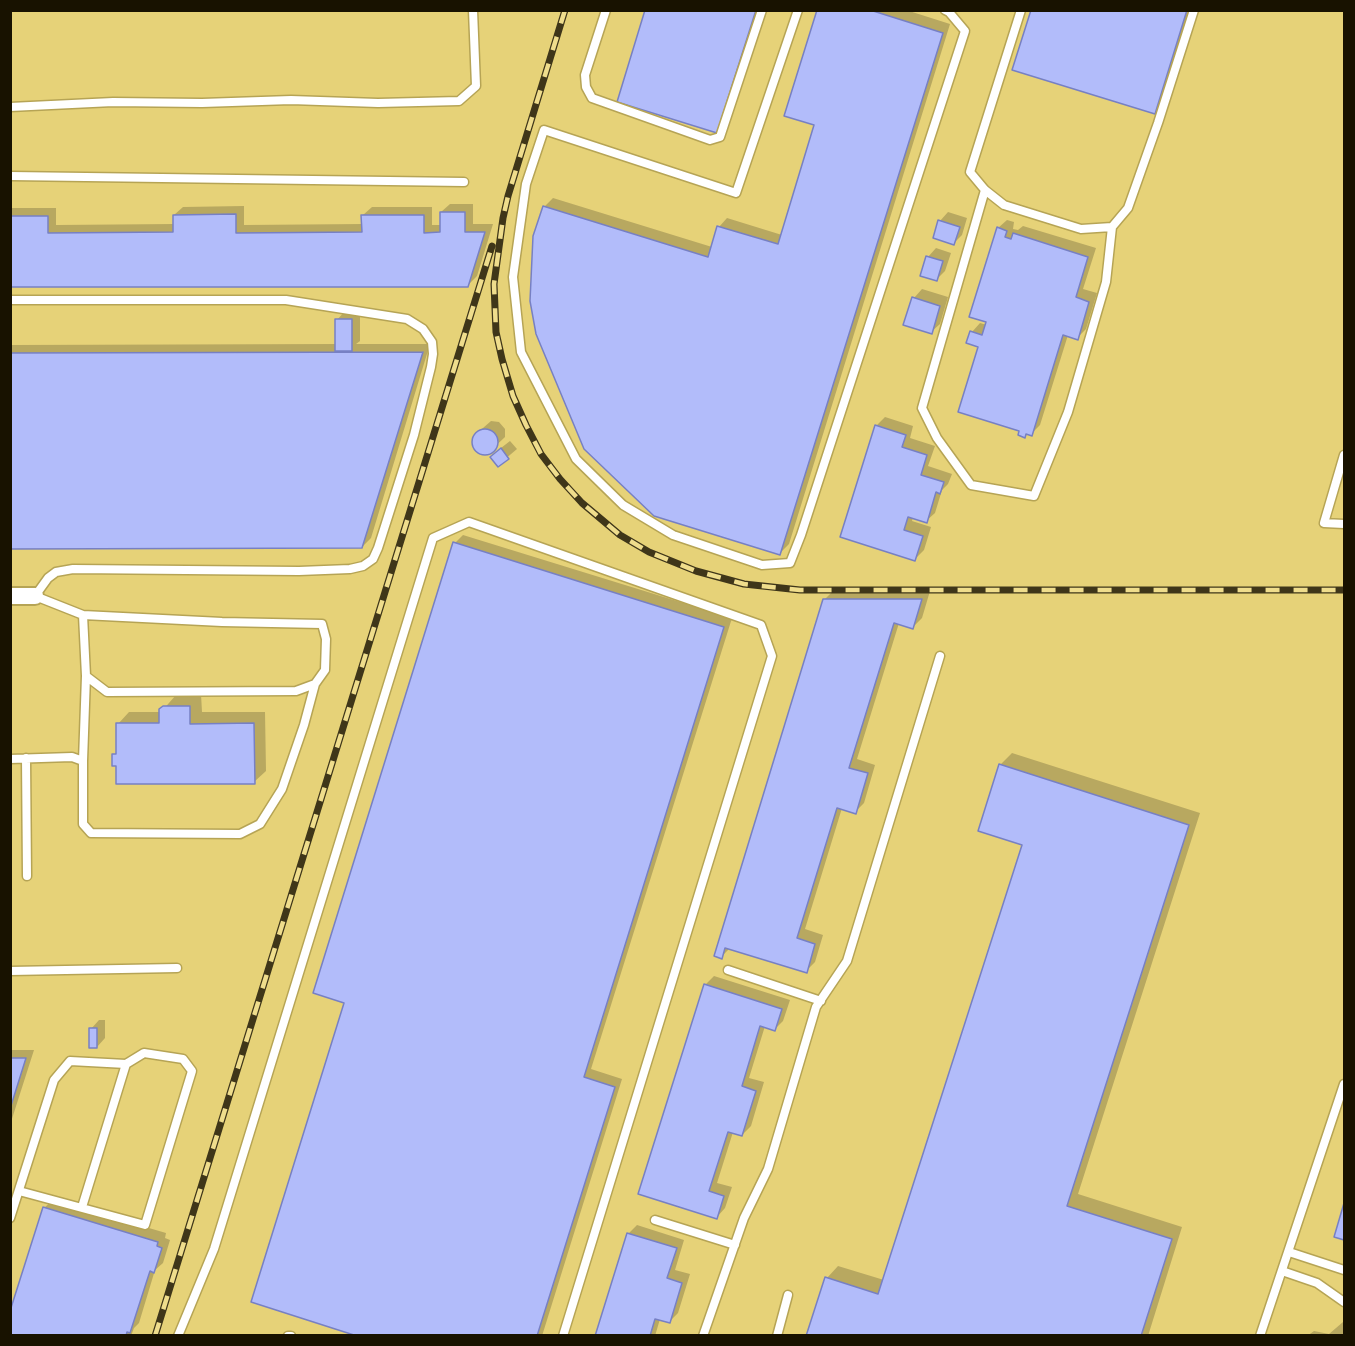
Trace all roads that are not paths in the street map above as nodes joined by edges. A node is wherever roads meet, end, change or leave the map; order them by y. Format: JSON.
{"nodes":[{"id":1,"x":473,"y":10,"type":"edge"},
{"id":2,"x":606,"y":10,"type":"edge"},
{"id":3,"x":762,"y":10,"type":"edge"},
{"id":4,"x":798,"y":10,"type":"edge"},
{"id":5,"x":945,"y":10,"type":"edge"},
{"id":6,"x":1021,"y":10,"type":"edge"},
{"id":7,"x":1194,"y":10,"type":"edge"},
{"id":8,"x":10,"y":106,"type":"edge"},
{"id":9,"x":10,"y":176,"type":"edge"},
{"id":10,"x":464,"y":182,"type":"dead end"},
{"id":11,"x":985,"y":190,"type":"junction"},
{"id":12,"x":1112,"y":227,"type":"junction"},
{"id":13,"x":10,"y":300,"type":"edge"},
{"id":14,"x":1344,"y":454,"type":"edge"},
{"id":15,"x":1344,"y":524,"type":"edge"},
{"id":16,"x":10,"y":596,"type":"edge"},
{"id":17,"x":35,"y":596,"type":"junction"},
{"id":18,"x":83,"y":615,"type":"junction"},
{"id":19,"x":940,"y":656,"type":"dead end"},
{"id":20,"x":86,"y":676,"type":"junction"},
{"id":21,"x":315,"y":684,"type":"junction"},
{"id":22,"x":26,"y":758,"type":"junction"},
{"id":23,"x":10,"y":759,"type":"edge"},
{"id":24,"x":82,"y":761,"type":"junction"},
{"id":25,"x":27,"y":876,"type":"dead end"},
{"id":26,"x":177,"y":968,"type":"dead end"},
{"id":27,"x":728,"y":970,"type":"dead end"},
{"id":28,"x":10,"y":971,"type":"edge"},
{"id":29,"x":821,"y":1000,"type":"junction"},
{"id":30,"x":126,"y":1064,"type":"junction"},
{"id":31,"x":1344,"y":1084,"type":"edge"},
{"id":32,"x":19,"y":1191,"type":"junction"},
{"id":33,"x":82,"y":1207,"type":"junction"},
{"id":34,"x":10,"y":1218,"type":"edge"},
{"id":35,"x":655,"y":1220,"type":"dead end"},
{"id":36,"x":735,"y":1245,"type":"junction"},
{"id":37,"x":1288,"y":1252,"type":"junction"},
{"id":38,"x":1344,"y":1270,"type":"edge"},
{"id":39,"x":1282,"y":1271,"type":"junction"},
{"id":40,"x":788,"y":1295,"type":"dead end"},
{"id":41,"x":1344,"y":1302,"type":"edge"},
{"id":42,"x":178,"y":1335,"type":"edge"},
{"id":43,"x":563,"y":1335,"type":"edge"},
{"id":44,"x":703,"y":1335,"type":"edge"},
{"id":45,"x":777,"y":1335,"type":"edge"},
{"id":46,"x":1260,"y":1335,"type":"edge"}],
"edges":[{"from":1,"to":8,"type":"lane"},
{"from":2,"to":3,"type":"lane"},
{"from":4,"to":5,"type":"lane"},
{"from":6,"to":11,"type":"lane"},
{"from":7,"to":12,"type":"lane"},
{"from":9,"to":10,"type":"lane"},
{"from":11,"to":12,"type":"lane"},
{"from":11,"to":12,"type":"lane"},
{"from":13,"to":17,"type":"lane"},
{"from":14,"to":15,"type":"lane"},
{"from":16,"to":17,"type":"street"},
{"from":17,"to":18,"type":"lane"},
{"from":18,"to":20,"type":"lane"},
{"from":18,"to":21,"type":"lane"},
{"from":19,"to":29,"type":"lane"},
{"from":20,"to":21,"type":"lane"},
{"from":20,"to":24,"type":"lane"},
{"from":21,"to":24,"type":"lane"},
{"from":22,"to":23,"type":"lane"},
{"from":22,"to":24,"type":"lane"},
{"from":22,"to":25,"type":"lane"},
{"from":26,"to":28,"type":"lane"},
{"from":27,"to":29,"type":"lane"},
{"from":29,"to":36,"type":"lane"},
{"from":30,"to":32,"type":"lane"},
{"from":30,"to":33,"type":"lane"},
{"from":30,"to":33,"type":"lane"},
{"from":31,"to":37,"type":"lane"},
{"from":32,"to":33,"type":"lane"},
{"from":32,"to":34,"type":"lane"},
{"from":35,"to":36,"type":"lane"},
{"from":36,"to":44,"type":"lane"},
{"from":37,"to":38,"type":"lane"},
{"from":37,"to":39,"type":"lane"},
{"from":39,"to":41,"type":"lane"},
{"from":39,"to":46,"type":"lane"},
{"from":40,"to":45,"type":"lane"},
{"from":42,"to":43,"type":"lane"}]}
